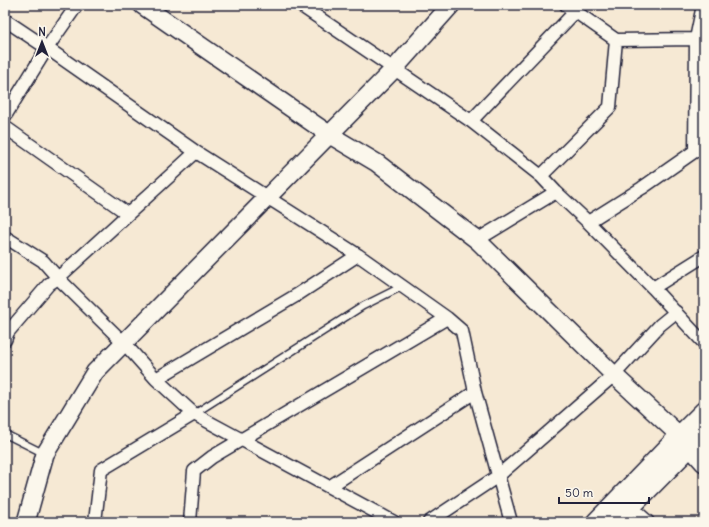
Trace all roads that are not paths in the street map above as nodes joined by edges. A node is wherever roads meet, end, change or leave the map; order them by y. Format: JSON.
{"nodes":[{"id":1,"x":78,"y":5,"type":"edge"},
{"id":2,"x":142,"y":5,"type":"edge"},
{"id":3,"x":300,"y":5,"type":"edge"},
{"id":4,"x":452,"y":5,"type":"edge"},
{"id":5,"x":703,"y":5,"type":"edge"},
{"id":6,"x":570,"y":9,"type":"edge"},
{"id":7,"x":5,"y":20,"type":"edge"},
{"id":8,"x":696,"y":39,"type":"junction"},
{"id":9,"x":616,"y":40,"type":"junction"},
{"id":10,"x":47,"y":48,"type":"junction"},
{"id":11,"x":394,"y":69,"type":"junction"},
{"id":12,"x":5,"y":116,"type":"edge"},
{"id":13,"x":471,"y":122,"type":"junction"},
{"id":14,"x":5,"y":127,"type":"edge"},
{"id":15,"x":330,"y":135,"type":"junction"},
{"id":16,"x":700,"y":150,"type":"edge"},
{"id":17,"x":196,"y":152,"type":"junction"},
{"id":18,"x":542,"y":176,"type":"junction"},
{"id":19,"x":556,"y":192,"type":"junction"},
{"id":20,"x":267,"y":198,"type":"junction"},
{"id":21,"x":128,"y":214,"type":"junction"},
{"id":22,"x":588,"y":222,"type":"junction"},
{"id":23,"x":5,"y":237,"type":"edge"},
{"id":24,"x":477,"y":240,"type":"junction"},
{"id":25,"x":358,"y":255,"type":"junction"},
{"id":26,"x":704,"y":256,"type":"edge"},
{"id":27,"x":58,"y":278,"type":"junction"},
{"id":28,"x":403,"y":286,"type":"junction"},
{"id":29,"x":653,"y":288,"type":"junction"},
{"id":30,"x":676,"y":312,"type":"junction"},
{"id":31,"x":447,"y":318,"type":"junction"},
{"id":32,"x":5,"y":340,"type":"edge"},
{"id":33,"x":124,"y":343,"type":"junction"},
{"id":34,"x":704,"y":343,"type":"edge"},
{"id":35,"x":614,"y":375,"type":"junction"},
{"id":36,"x":156,"y":379,"type":"junction"},
{"id":37,"x":475,"y":392,"type":"junction"},
{"id":38,"x":704,"y":410,"type":"edge"},
{"id":39,"x":194,"y":414,"type":"junction"},
{"id":40,"x":5,"y":434,"type":"edge"},
{"id":41,"x":704,"y":434,"type":"edge"},
{"id":42,"x":679,"y":435,"type":"junction"},
{"id":43,"x":242,"y":440,"type":"junction"},
{"id":44,"x":690,"y":448,"type":"junction"},
{"id":45,"x":45,"y":454,"type":"junction"},
{"id":46,"x":704,"y":463,"type":"edge"},
{"id":47,"x":498,"y":476,"type":"junction"},
{"id":48,"x":329,"y":487,"type":"junction"},
{"id":49,"x":626,"y":502,"type":"junction"},
{"id":50,"x":26,"y":522,"type":"edge"},
{"id":51,"x":95,"y":522,"type":"edge"},
{"id":52,"x":190,"y":522,"type":"edge"},
{"id":53,"x":394,"y":522,"type":"edge"},
{"id":54,"x":429,"y":522,"type":"edge"},
{"id":55,"x":511,"y":522,"type":"edge"},
{"id":56,"x":595,"y":522,"type":"edge"},
{"id":57,"x":617,"y":522,"type":"edge"},
{"id":58,"x":648,"y":522,"type":"edge"}],
"edges":[{"from":1,"to":10,"type":"street"},
{"from":2,"to":15,"type":"street"},
{"from":3,"to":11,"type":"street"},
{"from":4,"to":11,"type":"street"},
{"from":5,"to":8,"type":"street"},
{"from":6,"to":9,"type":"street"},
{"from":6,"to":13,"type":"street"},
{"from":7,"to":10,"type":"street"},
{"from":8,"to":9,"type":"street"},
{"from":8,"to":16,"type":"street"},
{"from":9,"to":18,"type":"street"},
{"from":10,"to":12,"type":"street"},
{"from":10,"to":17,"type":"street"},
{"from":11,"to":13,"type":"street"},
{"from":11,"to":15,"type":"street"},
{"from":13,"to":18,"type":"street"},
{"from":14,"to":21,"type":"street"},
{"from":15,"to":20,"type":"street"},
{"from":15,"to":24,"type":"street"},
{"from":16,"to":22,"type":"street"},
{"from":17,"to":20,"type":"street"},
{"from":17,"to":21,"type":"street"},
{"from":18,"to":19,"type":"street"},
{"from":19,"to":22,"type":"street"},
{"from":19,"to":24,"type":"street"},
{"from":20,"to":25,"type":"street"},
{"from":20,"to":33,"type":"street"},
{"from":21,"to":27,"type":"street"},
{"from":22,"to":29,"type":"street"},
{"from":23,"to":27,"type":"street"},
{"from":24,"to":35,"type":"street"},
{"from":25,"to":28,"type":"street"},
{"from":25,"to":36,"type":"street"},
{"from":26,"to":29,"type":"street"},
{"from":27,"to":32,"type":"street"},
{"from":27,"to":33,"type":"street"},
{"from":28,"to":31,"type":"street"},
{"from":28,"to":39,"type":"lane"},
{"from":29,"to":30,"type":"street"},
{"from":30,"to":34,"type":"street"},
{"from":30,"to":35,"type":"street"},
{"from":31,"to":37,"type":"street"},
{"from":31,"to":43,"type":"street"},
{"from":33,"to":36,"type":"street"},
{"from":33,"to":45,"type":"street"},
{"from":35,"to":42,"type":"street"},
{"from":35,"to":47,"type":"street"},
{"from":36,"to":39,"type":"street"},
{"from":37,"to":47,"type":"street"},
{"from":37,"to":48,"type":"street"},
{"from":38,"to":42,"type":"street"},
{"from":39,"to":43,"type":"street"},
{"from":39,"to":51,"type":"street"},
{"from":40,"to":45,"type":"lane"},
{"from":41,"to":44,"type":"street"},
{"from":42,"to":44,"type":"street"},
{"from":42,"to":49,"type":"street"},
{"from":43,"to":48,"type":"street"},
{"from":43,"to":52,"type":"street"},
{"from":44,"to":46,"type":"street"},
{"from":44,"to":49,"type":"street"},
{"from":45,"to":50,"type":"street"},
{"from":47,"to":54,"type":"street"},
{"from":47,"to":55,"type":"street"},
{"from":48,"to":53,"type":"street"},
{"from":49,"to":56,"type":"street"},
{"from":49,"to":57,"type":"street"},
{"from":49,"to":58,"type":"street"}]}
